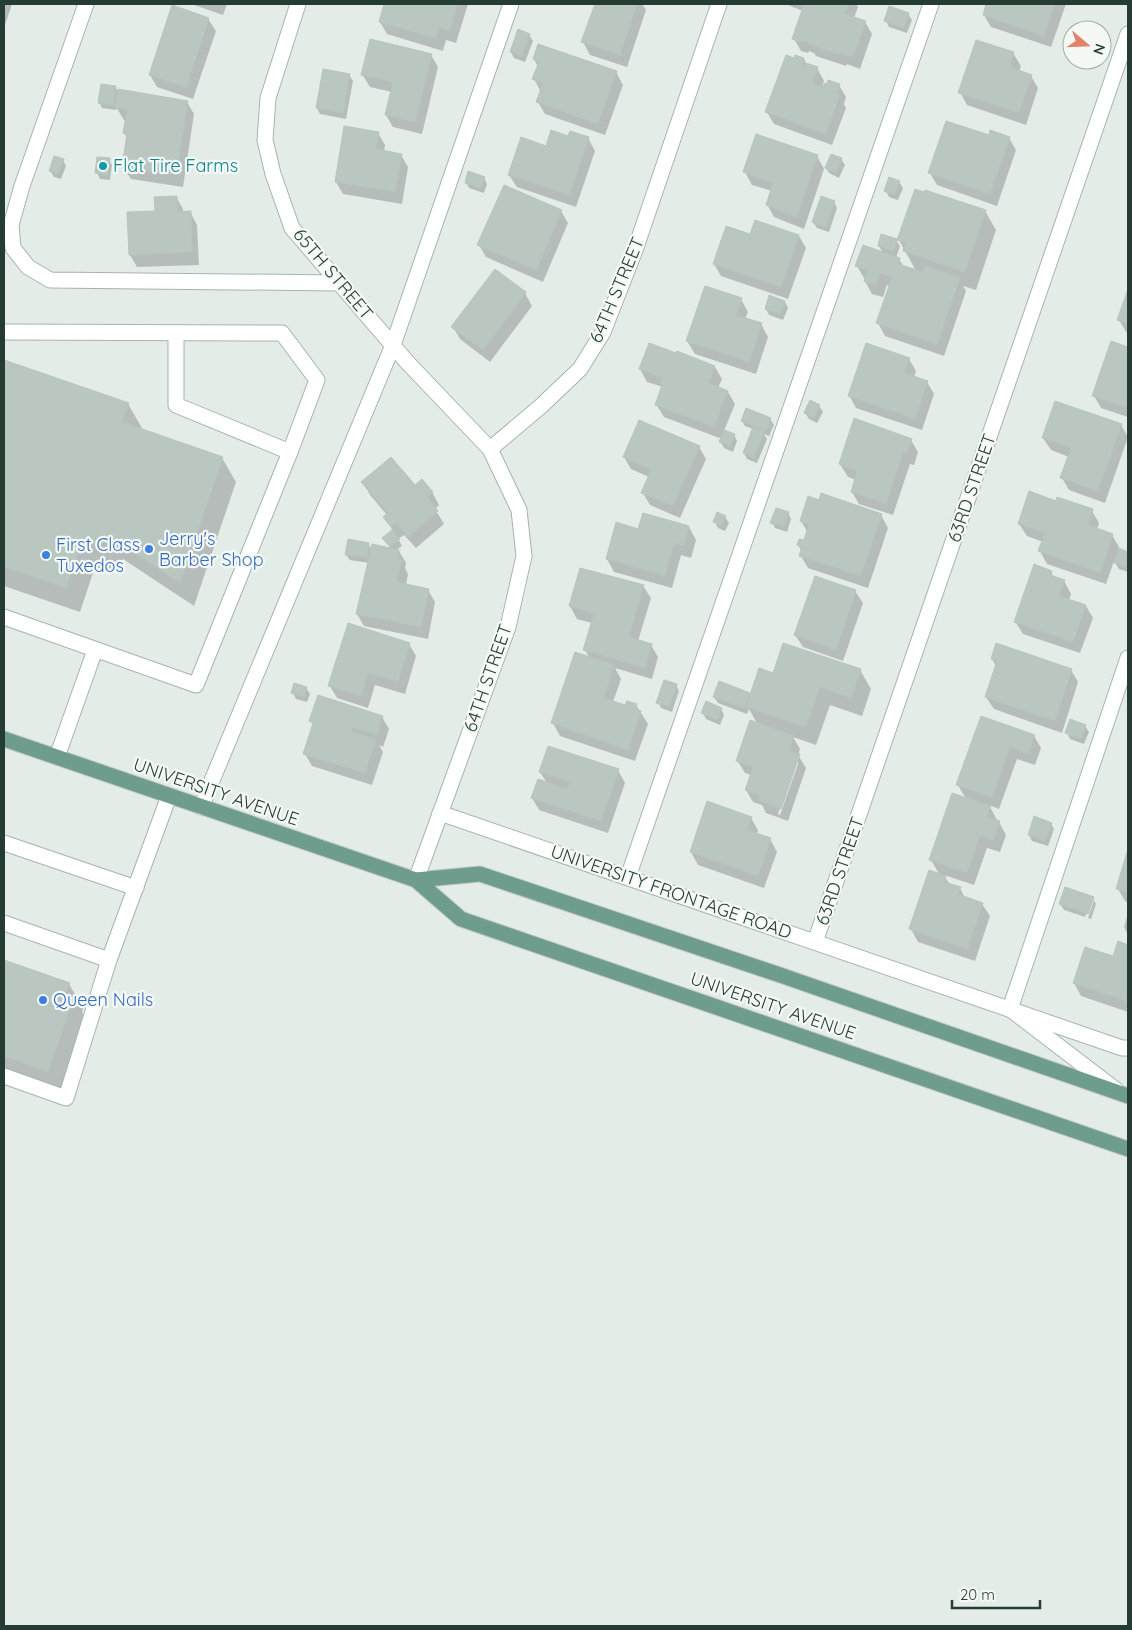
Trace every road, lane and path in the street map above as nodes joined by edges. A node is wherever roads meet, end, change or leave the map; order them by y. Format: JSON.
{"nodes":[{"id":1,"x":86,"y":4,"type":"edge"},
{"id":2,"x":298,"y":4,"type":"edge"},
{"id":3,"x":511,"y":4,"type":"edge"},
{"id":4,"x":719,"y":4,"type":"edge"},
{"id":5,"x":931,"y":4,"type":"edge"},
{"id":6,"x":1128,"y":34,"type":"edge"},
{"id":7,"x":340,"y":283,"type":"junction"},
{"id":8,"x":4,"y":332,"type":"edge"},
{"id":9,"x":176,"y":332,"type":"junction"},
{"id":10,"x":393,"y":345,"type":"junction"},
{"id":11,"x":490,"y":449,"type":"junction"},
{"id":12,"x":290,"y":452,"type":"junction"},
{"id":13,"x":4,"y":617,"type":"edge"},
{"id":14,"x":95,"y":650,"type":"junction"},
{"id":15,"x":1128,"y":658,"type":"edge"},
{"id":16,"x":4,"y":739,"type":"edge"},
{"id":17,"x":57,"y":758,"type":"junction"},
{"id":18,"x":169,"y":796,"type":"junction"},
{"id":19,"x":201,"y":806,"type":"junction"},
{"id":20,"x":440,"y":813,"type":"junction"},
{"id":21,"x":4,"y":843,"type":"edge"},
{"id":22,"x":628,"y":877,"type":"junction"},
{"id":23,"x":416,"y":880,"type":"junction"},
{"id":24,"x":136,"y":888,"type":"junction"},
{"id":25,"x":4,"y":923,"type":"edge"},
{"id":26,"x":815,"y":942,"type":"junction"},
{"id":27,"x":110,"y":960,"type":"junction"},
{"id":28,"x":1010,"y":1009,"type":"junction"},
{"id":29,"x":1128,"y":1048,"type":"edge"},
{"id":30,"x":4,"y":1076,"type":"edge"},
{"id":31,"x":1124,"y":1094,"type":"edge"},
{"id":32,"x":1128,"y":1149,"type":"edge"}],
"edges":[{"from":1,"to":7,"type":"street"},
{"from":2,"to":7,"type":"street","name":"65TH STREET"},
{"from":3,"to":10,"type":"street"},
{"from":4,"to":11,"type":"street","name":"64TH STREET"},
{"from":5,"to":22,"type":"street"},
{"from":6,"to":26,"type":"street","name":"63RD STREET"},
{"from":7,"to":10,"type":"street","name":"65TH STREET"},
{"from":8,"to":9,"type":"street"},
{"from":9,"to":12,"type":"street"},
{"from":9,"to":12,"type":"street"},
{"from":10,"to":11,"type":"street","name":"65TH STREET"},
{"from":10,"to":19,"type":"street"},
{"from":11,"to":20,"type":"street","name":"64TH STREET"},
{"from":12,"to":14,"type":"street"},
{"from":13,"to":14,"type":"street"},
{"from":14,"to":17,"type":"street"},
{"from":15,"to":28,"type":"street"},
{"from":16,"to":17,"type":"main road","name":"UNIVERSITY AVENUE"},
{"from":17,"to":18,"type":"main road","name":"UNIVERSITY AVENUE"},
{"from":18,"to":19,"type":"main road","name":"UNIVERSITY AVENUE"},
{"from":18,"to":24,"type":"street"},
{"from":19,"to":23,"type":"main road","name":"UNIVERSITY AVENUE"},
{"from":20,"to":22,"type":"street","name":"UNIVERSITY FRONTAGE ROAD"},
{"from":20,"to":23,"type":"street","name":"64TH STREET"},
{"from":21,"to":24,"type":"street"},
{"from":22,"to":26,"type":"street","name":"UNIVERSITY FRONTAGE ROAD"},
{"from":23,"to":31,"type":"main road","name":"UNIVERSITY AVENUE"},
{"from":23,"to":32,"type":"main road","name":"UNIVERSITY AVENUE"},
{"from":24,"to":27,"type":"street"},
{"from":25,"to":27,"type":"street"},
{"from":26,"to":28,"type":"street","name":"UNIVERSITY FRONTAGE ROAD"},
{"from":27,"to":30,"type":"street"},
{"from":28,"to":29,"type":"street","name":"UNIVERSITY FRONTAGE ROAD"},
{"from":28,"to":31,"type":"street"}]}
